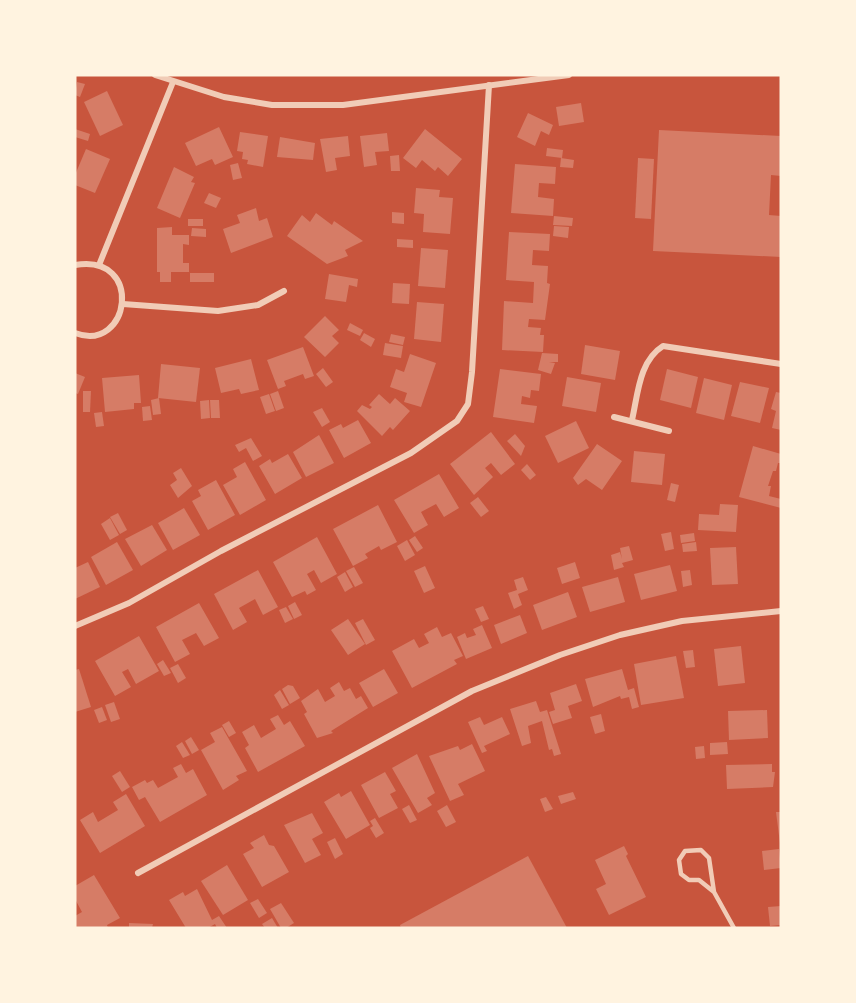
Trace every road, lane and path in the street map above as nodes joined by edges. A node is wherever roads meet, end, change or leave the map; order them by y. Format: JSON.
{"nodes":[{"id":1,"x":156,"y":75,"type":"edge"},
{"id":2,"x":569,"y":75,"type":"edge"},
{"id":3,"x":173,"y":82,"type":"junction"},
{"id":4,"x":489,"y":85,"type":"junction"},
{"id":5,"x":99,"y":265,"type":"junction"},
{"id":6,"x":75,"y":266,"type":"edge"},
{"id":7,"x":284,"y":291,"type":"dead end"},
{"id":8,"x":123,"y":304,"type":"junction"},
{"id":9,"x":75,"y":333,"type":"edge"},
{"id":10,"x":781,"y":364,"type":"edge"},
{"id":11,"x":614,"y":417,"type":"dead end"},
{"id":12,"x":632,"y":420,"type":"junction"},
{"id":13,"x":669,"y":431,"type":"dead end"},
{"id":14,"x":781,"y":611,"type":"edge"},
{"id":15,"x":75,"y":626,"type":"edge"},
{"id":16,"x":138,"y":873,"type":"dead end"},
{"id":17,"x":714,"y":892,"type":"junction"},
{"id":18,"x":734,"y":928,"type":"edge"}],
"edges":[{"from":1,"to":3,"type":"street"},
{"from":2,"to":4,"type":"street"},
{"from":3,"to":4,"type":"street"},
{"from":3,"to":5,"type":"street"},
{"from":4,"to":15,"type":"street"},
{"from":5,"to":6,"type":"street"},
{"from":5,"to":8,"type":"street"},
{"from":7,"to":8,"type":"street"},
{"from":8,"to":9,"type":"street"},
{"from":10,"to":12,"type":"street"},
{"from":11,"to":12,"type":"street"},
{"from":12,"to":13,"type":"street"},
{"from":14,"to":16,"type":"street"},
{"from":17,"to":17,"type":"lane"},
{"from":17,"to":18,"type":"lane"}]}
